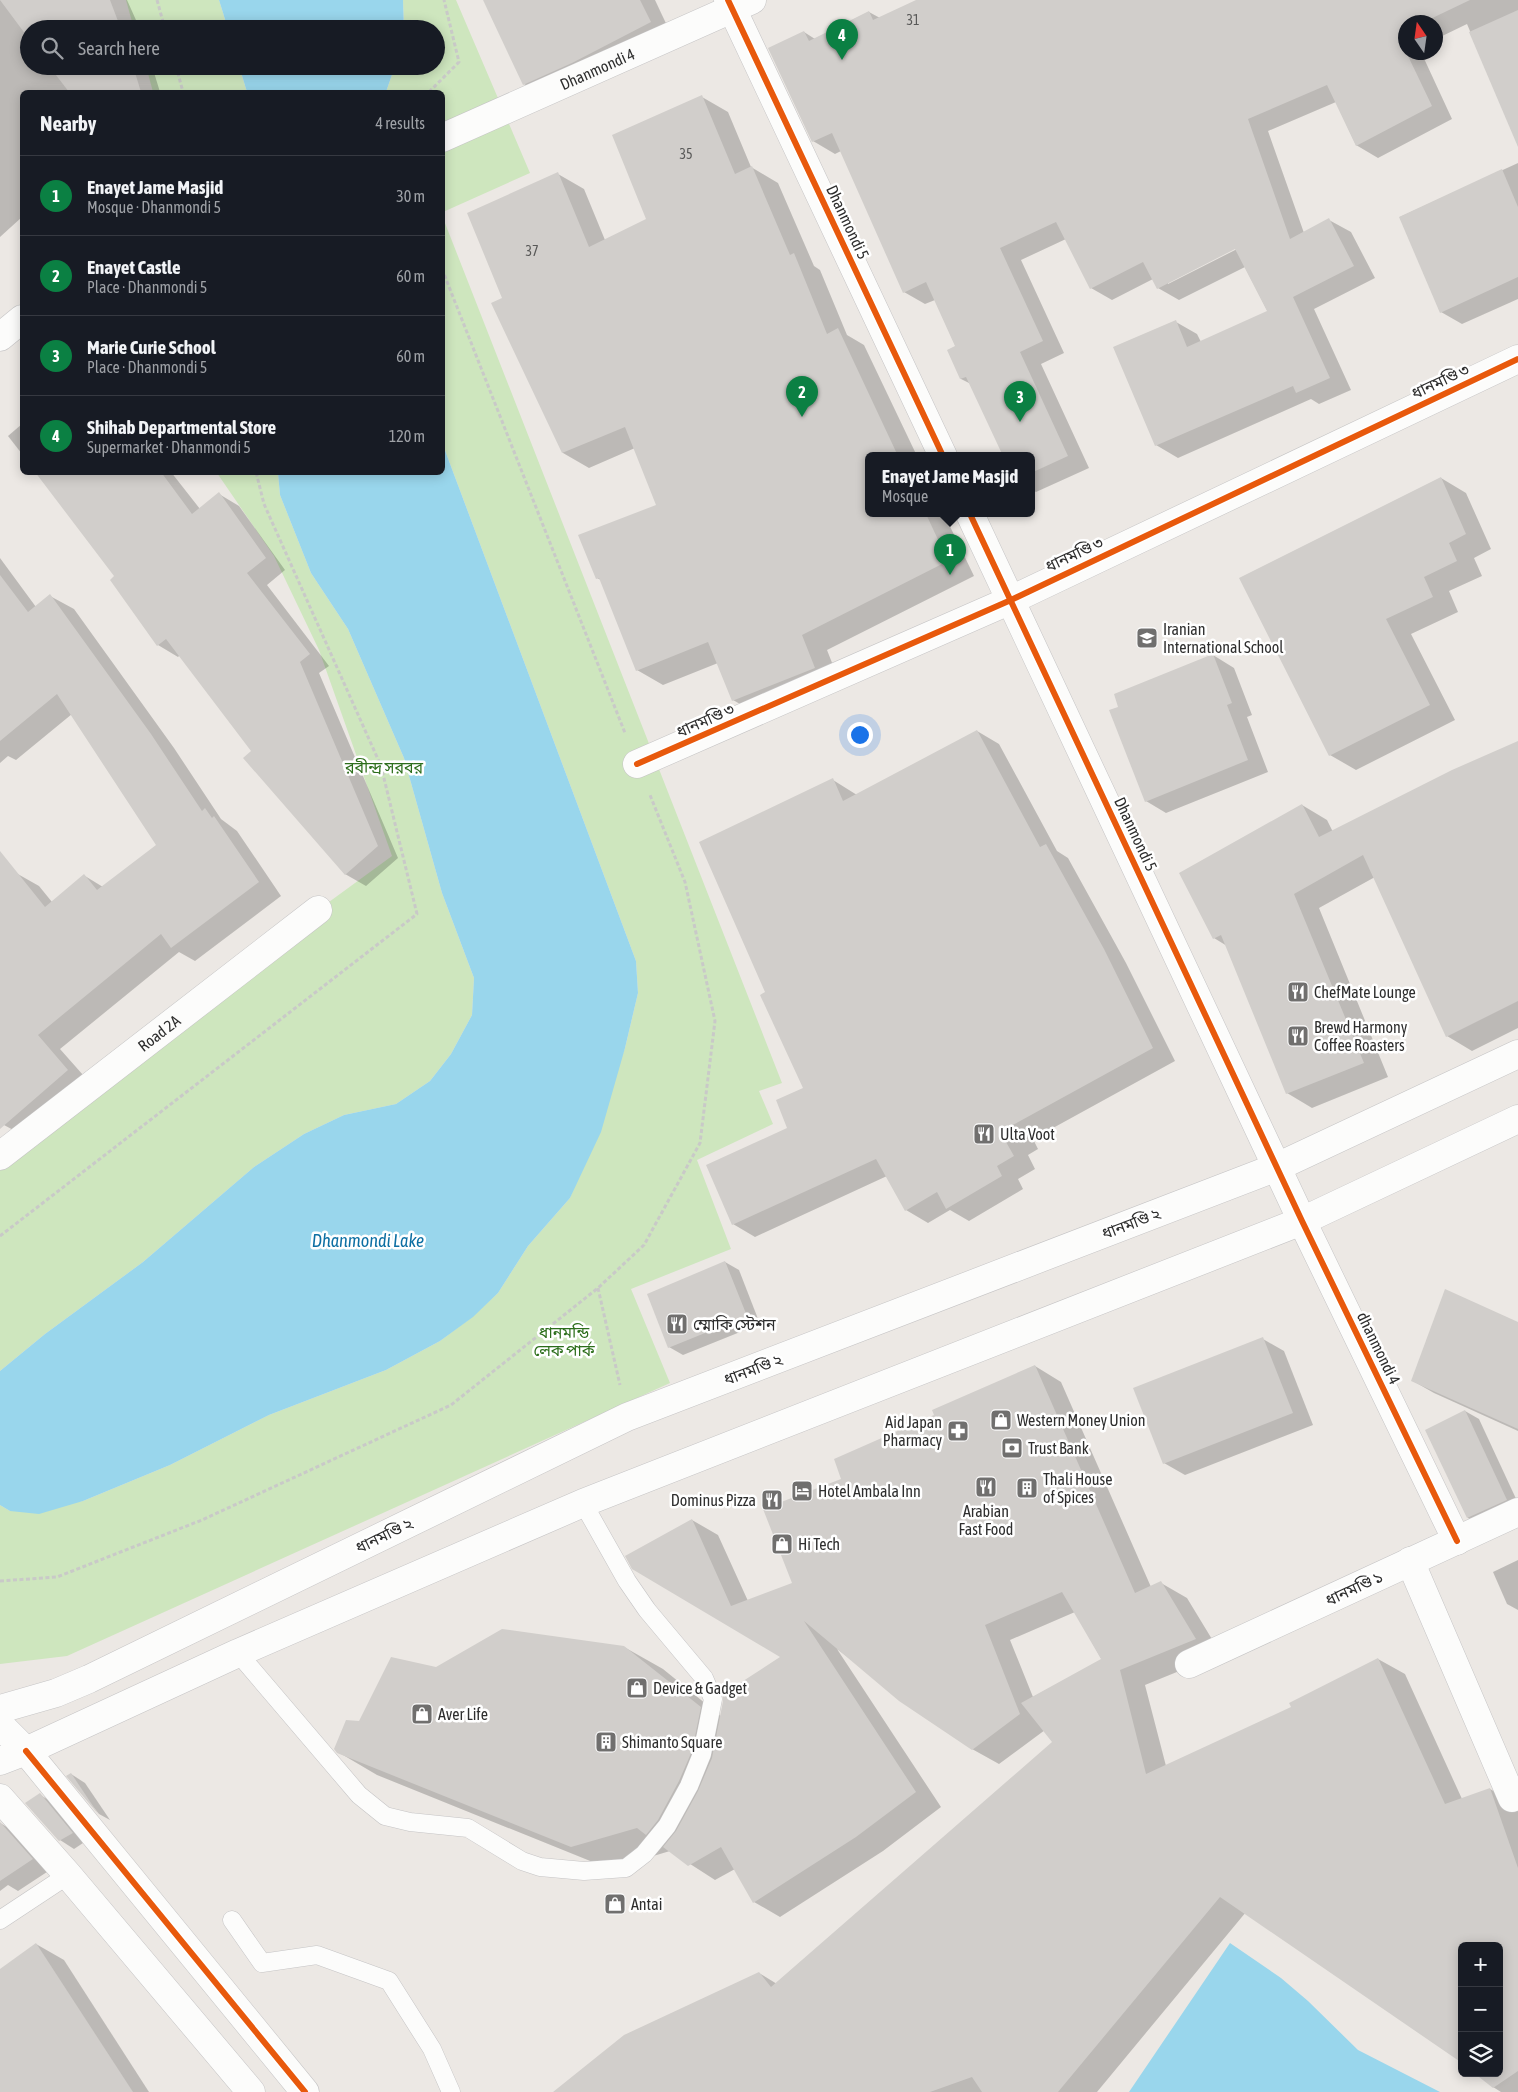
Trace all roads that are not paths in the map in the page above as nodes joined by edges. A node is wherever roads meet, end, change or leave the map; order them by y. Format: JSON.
{"nodes":[{"id":1,"x":737,"y":3,"type":"edge"},
{"id":2,"x":445,"y":137,"type":"edge"},
{"id":3,"x":20,"y":321,"type":"edge"},
{"id":4,"x":0,"y":337,"type":"edge"},
{"id":5,"x":1518,"y":359,"type":"edge"},
{"id":6,"x":941,"y":452,"type":"edge"},
{"id":7,"x":971,"y":517,"type":"edge"},
{"id":8,"x":1011,"y":600,"type":"junction"},
{"id":9,"x":637,"y":764,"type":"road end"},
{"id":10,"x":318,"y":910,"type":"dead end"},
{"id":11,"x":1518,"y":1054,"type":"edge"},
{"id":12,"x":1518,"y":1119,"type":"edge"},
{"id":13,"x":0,"y":1156,"type":"edge"},
{"id":14,"x":1278,"y":1166,"type":"junction"},
{"id":15,"x":1302,"y":1221,"type":"junction"},
{"id":16,"x":583,"y":1503,"type":"junction"},
{"id":17,"x":1518,"y":1512,"type":"edge"},
{"id":18,"x":1457,"y":1540,"type":"junction"},
{"id":19,"x":1410,"y":1562,"type":"junction"},
{"id":20,"x":238,"y":1653,"type":"junction"},
{"id":21,"x":1189,"y":1664,"type":"dead end"},
{"id":22,"x":0,"y":1709,"type":"edge"},
{"id":23,"x":0,"y":1725,"type":"edge"},
{"id":24,"x":26,"y":1751,"type":"junction"},
{"id":25,"x":0,"y":1760,"type":"edge"},
{"id":26,"x":0,"y":1798,"type":"edge"},
{"id":27,"x":1512,"y":1798,"type":"dead end"},
{"id":28,"x":68,"y":1874,"type":"junction"},
{"id":29,"x":0,"y":1920,"type":"edge"},
{"id":30,"x":232,"y":1920,"type":"dead end"},
{"id":31,"x":251,"y":2092,"type":"edge"},
{"id":32,"x":305,"y":2092,"type":"edge"},
{"id":33,"x":451,"y":2092,"type":"edge"}],
"edges":[{"from":1,"to":2,"type":"street","name":"Dhanmondi 4"},
{"from":1,"to":6,"type":"street","name":"Dhanmondi 5"},
{"from":3,"to":4,"type":"street"},
{"from":5,"to":8,"type":"street","name":"ধানমণ্ডি ৩"},
{"from":7,"to":8,"type":"street","name":"Dhanmondi 5"},
{"from":8,"to":9,"type":"street","name":"ধানমণ্ডি ৩"},
{"from":8,"to":14,"type":"street","name":"Dhanmondi 5"},
{"from":10,"to":13,"type":"street","name":"Road 2A"},
{"from":11,"to":14,"type":"street","name":"ধানমণ্ডি ২"},
{"from":12,"to":15,"type":"street"},
{"from":14,"to":15,"type":"street","name":"dhanmondi 4"},
{"from":14,"to":22,"type":"street","name":"ধানমণ্ডি ২"},
{"from":15,"to":16,"type":"street"},
{"from":15,"to":18,"type":"street","name":"dhanmondi 4"},
{"from":16,"to":20,"type":"street"},
{"from":16,"to":20,"type":"lane"},
{"from":17,"to":18,"type":"street","name":"ধানমণ্ডি ১"},
{"from":18,"to":19,"type":"street","name":"ধানমণ্ডি ১"},
{"from":19,"to":21,"type":"street","name":"ধানমণ্ডি ১"},
{"from":19,"to":27,"type":"street"},
{"from":20,"to":24,"type":"street"},
{"from":23,"to":24,"type":"street"},
{"from":24,"to":25,"type":"street"},
{"from":24,"to":32,"type":"street"},
{"from":26,"to":28,"type":"street"},
{"from":28,"to":29,"type":"lane"},
{"from":28,"to":31,"type":"street"},
{"from":30,"to":33,"type":"lane"}]}
